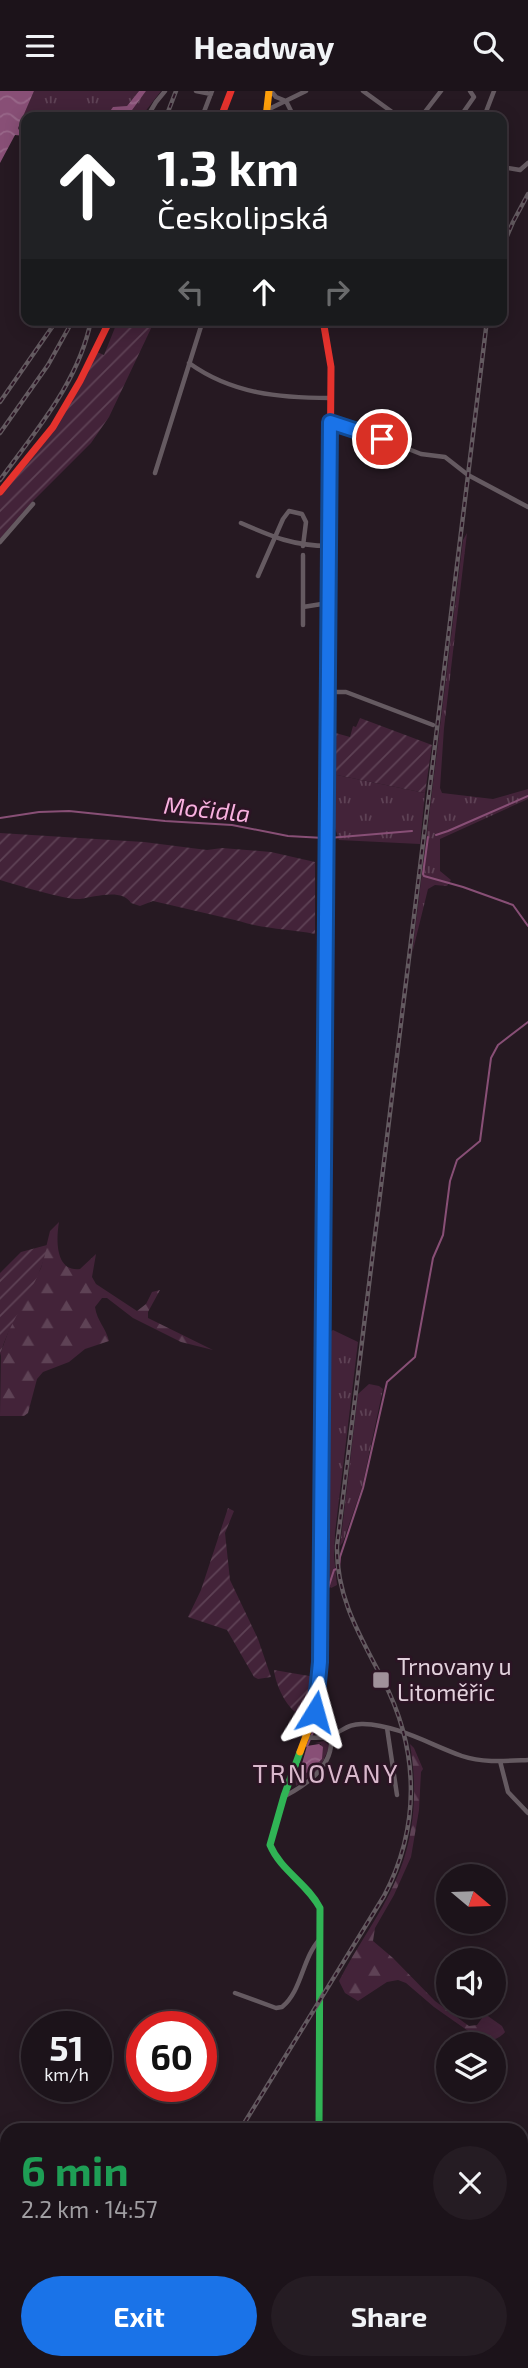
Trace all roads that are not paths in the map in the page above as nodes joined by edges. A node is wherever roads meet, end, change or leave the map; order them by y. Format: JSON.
{"nodes":[{"id":1,"x":165,"y":91,"type":"edge"},
{"id":2,"x":196,"y":91,"type":"edge"},
{"id":3,"x":230,"y":91,"type":"edge"},
{"id":4,"x":270,"y":91,"type":"edge"},
{"id":5,"x":306,"y":91,"type":"edge"},
{"id":6,"x":363,"y":91,"type":"edge"},
{"id":7,"x":441,"y":91,"type":"edge"},
{"id":8,"x":470,"y":91,"type":"edge"},
{"id":9,"x":494,"y":91,"type":"edge"},
{"id":10,"x":211,"y":92,"type":"edge"},
{"id":11,"x":286,"y":101,"type":"junction"},
{"id":12,"x":150,"y":112,"type":"edge"},
{"id":13,"x":204,"y":112,"type":"edge"},
{"id":14,"x":222,"y":112,"type":"edge"},
{"id":15,"x":266,"y":112,"type":"edge"},
{"id":16,"x":269,"y":112,"type":"edge"},
{"id":17,"x":292,"y":112,"type":"edge"},
{"id":18,"x":392,"y":112,"type":"edge"},
{"id":19,"x":425,"y":112,"type":"edge"},
{"id":20,"x":464,"y":112,"type":"edge"},
{"id":21,"x":487,"y":112,"type":"edge"},
{"id":22,"x":528,"y":163,"type":"edge"},
{"id":23,"x":507,"y":168,"type":"edge"},
{"id":24,"x":107,"y":326,"type":"edge"},
{"id":25,"x":201,"y":326,"type":"edge"},
{"id":26,"x":324,"y":326,"type":"edge"},
{"id":27,"x":189,"y":363,"type":"junction"},
{"id":28,"x":330,"y":398,"type":"junction"},
{"id":29,"x":330,"y":422,"type":"junction"},
{"id":30,"x":155,"y":473,"type":"dead end"},
{"id":31,"x":0,"y":492,"type":"edge"},
{"id":32,"x":33,"y":504,"type":"dead end"},
{"id":33,"x":528,"y":507,"type":"edge"},
{"id":34,"x":242,"y":523,"type":"dead end"},
{"id":35,"x":274,"y":538,"type":"junction"},
{"id":36,"x":0,"y":542,"type":"edge"},
{"id":37,"x":303,"y":546,"type":"junction"},
{"id":38,"x":329,"y":546,"type":"junction"},
{"id":39,"x":303,"y":555,"type":"dead end"},
{"id":40,"x":258,"y":576,"type":"dead end"},
{"id":41,"x":328,"y":603,"type":"junction"},
{"id":42,"x":303,"y":607,"type":"junction"},
{"id":43,"x":303,"y":625,"type":"dead end"},
{"id":44,"x":328,"y":692,"type":"junction"},
{"id":45,"x":433,"y":725,"type":"dead end"},
{"id":46,"x":387,"y":1728,"type":"junction"},
{"id":47,"x":306,"y":1737,"type":"junction"},
{"id":48,"x":331,"y":1737,"type":"junction"},
{"id":49,"x":528,"y":1760,"type":"edge"},
{"id":50,"x":500,"y":1761,"type":"junction"},
{"id":51,"x":397,"y":1795,"type":"dead end"},
{"id":52,"x":284,"y":1796,"type":"junction"},
{"id":53,"x":528,"y":1813,"type":"edge"},
{"id":54,"x":321,"y":1939,"type":"junction"},
{"id":55,"x":235,"y":1993,"type":"dead end"},
{"id":56,"x":319,"y":2123,"type":"edge"}],
"edges":[{"from":1,"to":12,"type":"street"},
{"from":2,"to":10,"type":"street"},
{"from":3,"to":14,"type":"main road"},
{"from":4,"to":11,"type":"street"},
{"from":4,"to":15,"type":"main road"},
{"from":5,"to":11,"type":"street"},
{"from":6,"to":18,"type":"street"},
{"from":7,"to":19,"type":"street"},
{"from":8,"to":20,"type":"street"},
{"from":9,"to":21,"type":"street"},
{"from":10,"to":13,"type":"street"},
{"from":11,"to":16,"type":"street"},
{"from":11,"to":17,"type":"street"},
{"from":22,"to":23,"type":"street"},
{"from":24,"to":31,"type":"main road"},
{"from":25,"to":27,"type":"street"},
{"from":26,"to":28,"type":"main road"},
{"from":27,"to":28,"type":"street"},
{"from":27,"to":30,"type":"street"},
{"from":28,"to":29,"type":"main road"},
{"from":29,"to":33,"type":"street"},
{"from":29,"to":38,"type":"main road"},
{"from":32,"to":36,"type":"street"},
{"from":34,"to":35,"type":"street"},
{"from":35,"to":37,"type":"street"},
{"from":35,"to":37,"type":"street"},
{"from":35,"to":40,"type":"street"},
{"from":37,"to":38,"type":"street"},
{"from":38,"to":41,"type":"main road"},
{"from":39,"to":42,"type":"street"},
{"from":41,"to":42,"type":"street"},
{"from":41,"to":44,"type":"main road"},
{"from":42,"to":43,"type":"street"},
{"from":44,"to":45,"type":"street"},
{"from":44,"to":47,"type":"main road"},
{"from":46,"to":48,"type":"street"},
{"from":46,"to":50,"type":"street"},
{"from":46,"to":51,"type":"street"},
{"from":47,"to":48,"type":"street"},
{"from":47,"to":52,"type":"main road"},
{"from":48,"to":52,"type":"street"},
{"from":49,"to":50,"type":"street"},
{"from":50,"to":53,"type":"street"},
{"from":52,"to":54,"type":"main road"},
{"from":54,"to":55,"type":"street"},
{"from":54,"to":56,"type":"main road"}]}
